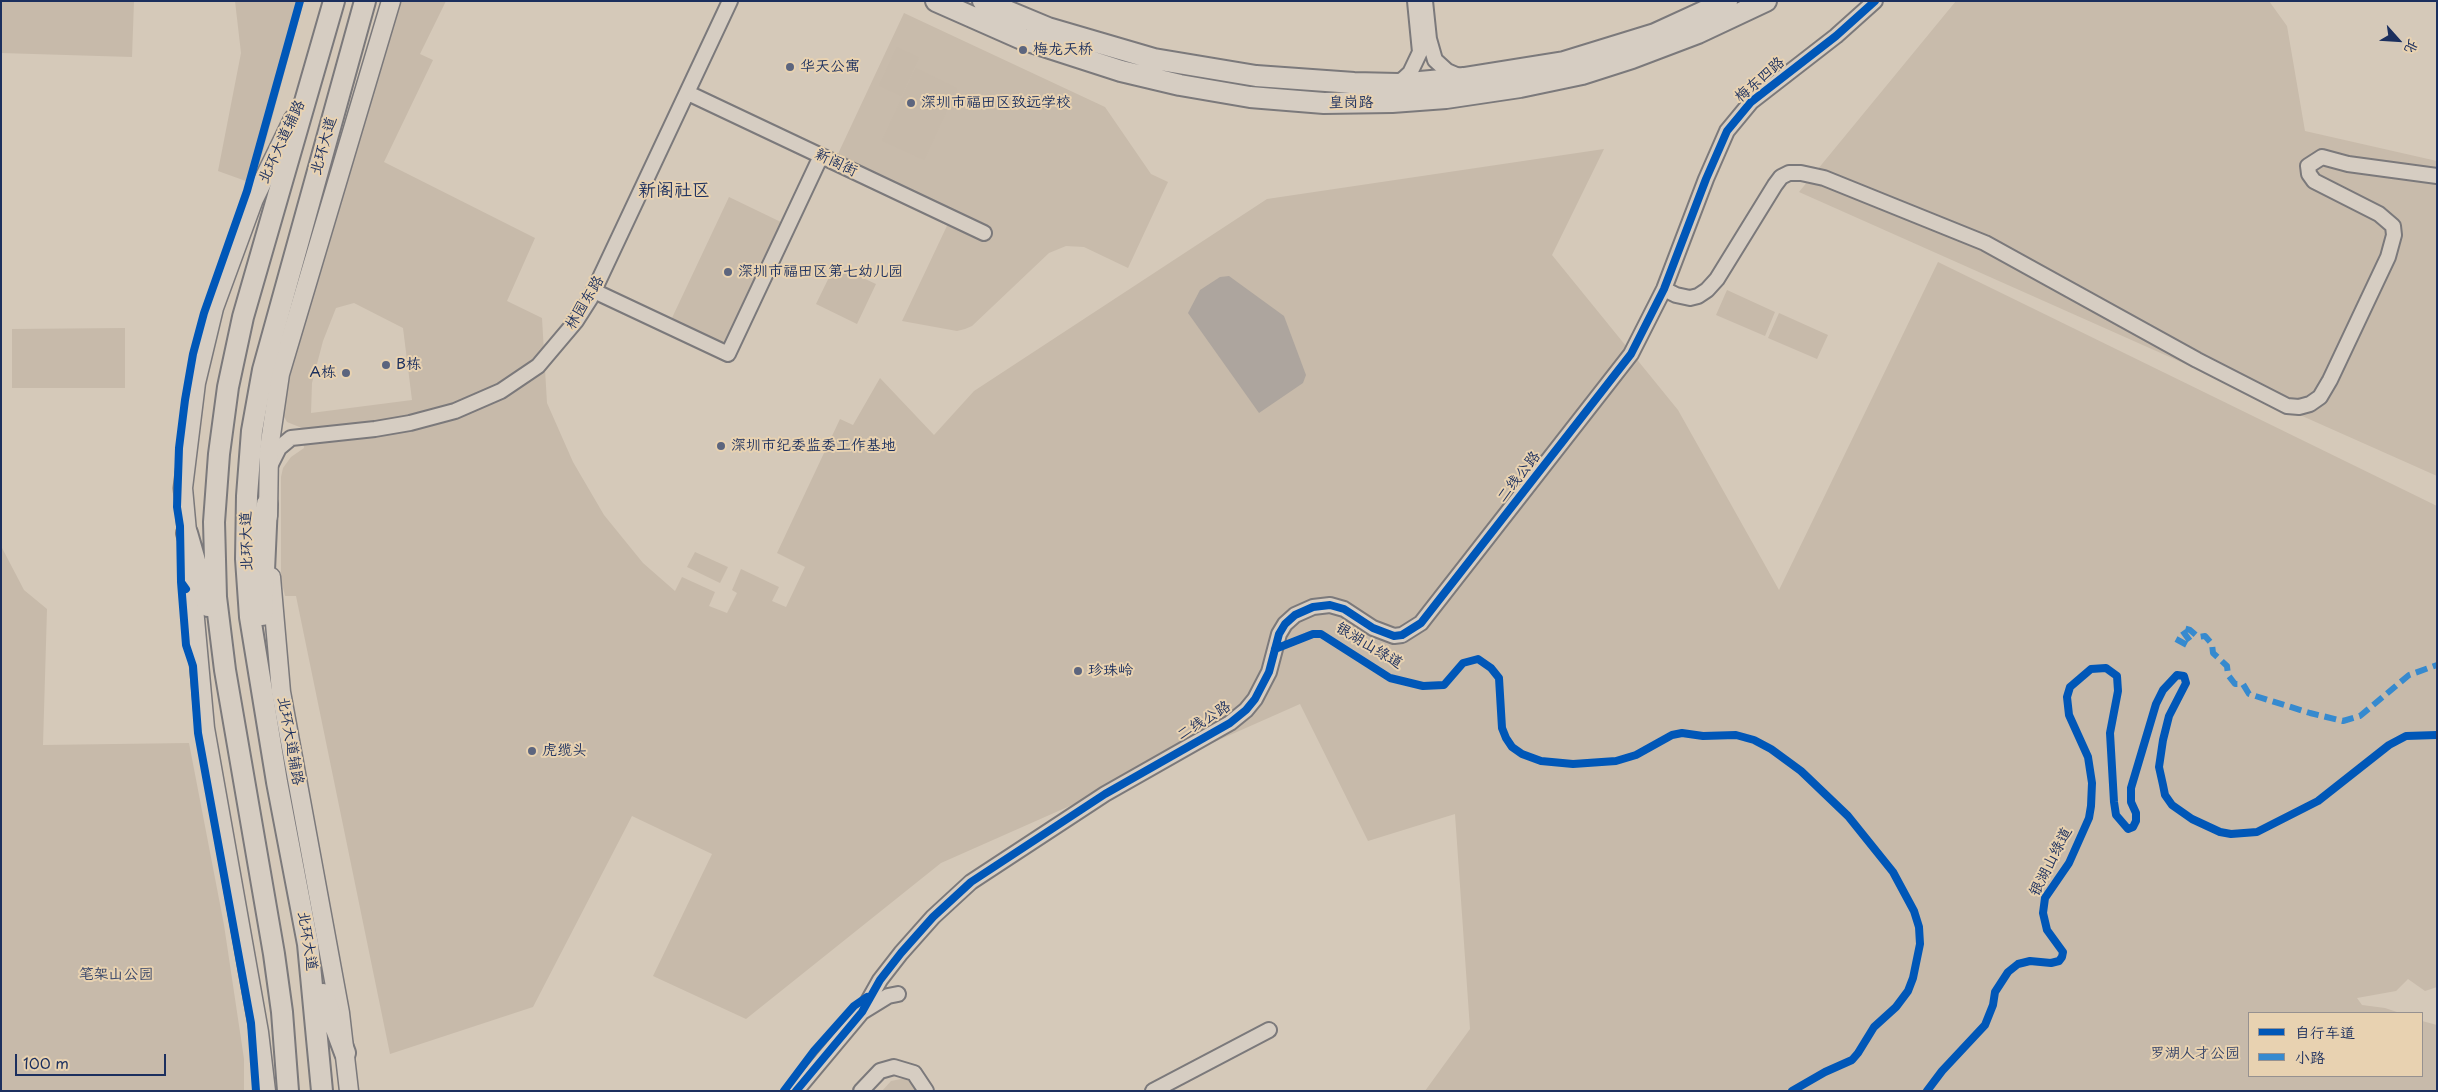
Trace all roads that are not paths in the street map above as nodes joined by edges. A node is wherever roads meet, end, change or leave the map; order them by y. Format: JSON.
{"nodes":[{"id":1,"x":334,"y":1,"type":"edge"},
{"id":2,"x":365,"y":1,"type":"edge"},
{"id":3,"x":391,"y":1,"type":"edge"},
{"id":4,"x":730,"y":1,"type":"edge"},
{"id":5,"x":936,"y":1,"type":"edge"},
{"id":6,"x":983,"y":1,"type":"edge"},
{"id":7,"x":1416,"y":1,"type":"edge"},
{"id":8,"x":1425,"y":1,"type":"edge"},
{"id":9,"x":1727,"y":1,"type":"edge"},
{"id":10,"x":1766,"y":1,"type":"edge"},
{"id":11,"x":1876,"y":1,"type":"edge"},
{"id":12,"x":312,"y":76,"type":"junction"},
{"id":13,"x":1464,"y":78,"type":"junction"},
{"id":14,"x":1398,"y":84,"type":"junction"},
{"id":15,"x":688,"y":93,"type":"junction"},
{"id":16,"x":821,"y":156,"type":"junction"},
{"id":17,"x":2437,"y":176,"type":"edge"},
{"id":18,"x":984,"y":233,"type":"dead end"},
{"id":19,"x":1664,"y":289,"type":"junction"},
{"id":20,"x":594,"y":291,"type":"junction"},
{"id":21,"x":276,"y":318,"type":"junction"},
{"id":22,"x":277,"y":389,"type":"junction"},
{"id":23,"x":273,"y":416,"type":"junction"},
{"id":24,"x":297,"y":437,"type":"junction"},
{"id":25,"x":268,"y":474,"type":"junction"},
{"id":26,"x":267,"y":504,"type":"junction"},
{"id":27,"x":187,"y":533,"type":"junction"},
{"id":28,"x":224,"y":670,"type":"junction"},
{"id":29,"x":263,"y":702,"type":"junction"},
{"id":30,"x":308,"y":944,"type":"junction"},
{"id":31,"x":898,"y":994,"type":"dead end"},
{"id":32,"x":862,"y":1012,"type":"junction"},
{"id":33,"x":1269,"y":1030,"type":"dead end"},
{"id":34,"x":345,"y":1053,"type":"junction"},
{"id":35,"x":287,"y":1061,"type":"junction"},
{"id":36,"x":266,"y":1091,"type":"edge"},
{"id":37,"x":280,"y":1091,"type":"edge"},
{"id":38,"x":288,"y":1091,"type":"edge"},
{"id":39,"x":322,"y":1091,"type":"edge"},
{"id":40,"x":349,"y":1091,"type":"edge"},
{"id":41,"x":796,"y":1091,"type":"edge"},
{"id":42,"x":861,"y":1091,"type":"edge"},
{"id":43,"x":926,"y":1091,"type":"edge"},
{"id":44,"x":1153,"y":1091,"type":"edge"}],
"edges":[{"from":1,"to":12,"type":"highway","name":"北环大道"},
{"from":2,"to":21,"type":"highway","name":"北环大道"},
{"from":3,"to":22,"type":"main road","name":"北环大道辅路"},
{"from":4,"to":15,"type":"street","name":"林园东路"},
{"from":5,"to":10,"type":"highway","name":"皇岗路"},
{"from":6,"to":14,"type":"highway","name":"皇岗路"},
{"from":7,"to":14,"type":"street"},
{"from":8,"to":13,"type":"street"},
{"from":9,"to":13,"type":"highway","name":"皇岗路"},
{"from":11,"to":19,"type":"street","name":"梅东四路"},
{"from":12,"to":27,"type":"main road","name":"北环大道辅路"},
{"from":12,"to":28,"type":"highway","name":"北环大道"},
{"from":13,"to":14,"type":"highway","name":"皇岗路"},
{"from":15,"to":16,"type":"street","name":"新阁街"},
{"from":15,"to":20,"type":"street","name":"林园东路"},
{"from":16,"to":18,"type":"street","name":"新阁街"},
{"from":16,"to":20,"type":"street"},
{"from":17,"to":19,"type":"street"},
{"from":19,"to":32,"type":"street","name":"二线公路"},
{"from":20,"to":24,"type":"street","name":"林园东路"},
{"from":21,"to":22,"type":"main road","name":"北环大道辅路"},
{"from":21,"to":29,"type":"highway","name":"北环大道"},
{"from":22,"to":23,"type":"main road","name":"北环大道辅路"},
{"from":23,"to":24,"type":"street"},
{"from":23,"to":25,"type":"main road","name":"北环大道辅路"},
{"from":24,"to":25,"type":"street","name":"林园东路"},
{"from":25,"to":26,"type":"main road","name":"北环大道辅路"},
{"from":26,"to":29,"type":"highway"},
{"from":26,"to":34,"type":"main road","name":"北环大道辅路"},
{"from":27,"to":28,"type":"highway"},
{"from":27,"to":36,"type":"main road","name":"北环大道辅路"},
{"from":28,"to":35,"type":"highway","name":"北环大道"},
{"from":29,"to":30,"type":"highway","name":"北环大道"},
{"from":30,"to":34,"type":"highway"},
{"from":30,"to":39,"type":"highway","name":"北环大道"},
{"from":31,"to":32,"type":"street"},
{"from":32,"to":41,"type":"street"},
{"from":33,"to":44,"type":"street"},
{"from":34,"to":40,"type":"main road","name":"北环大道辅路"},
{"from":35,"to":37,"type":"highway"},
{"from":35,"to":38,"type":"highway","name":"北环大道"},
{"from":42,"to":43,"type":"street"}]}
